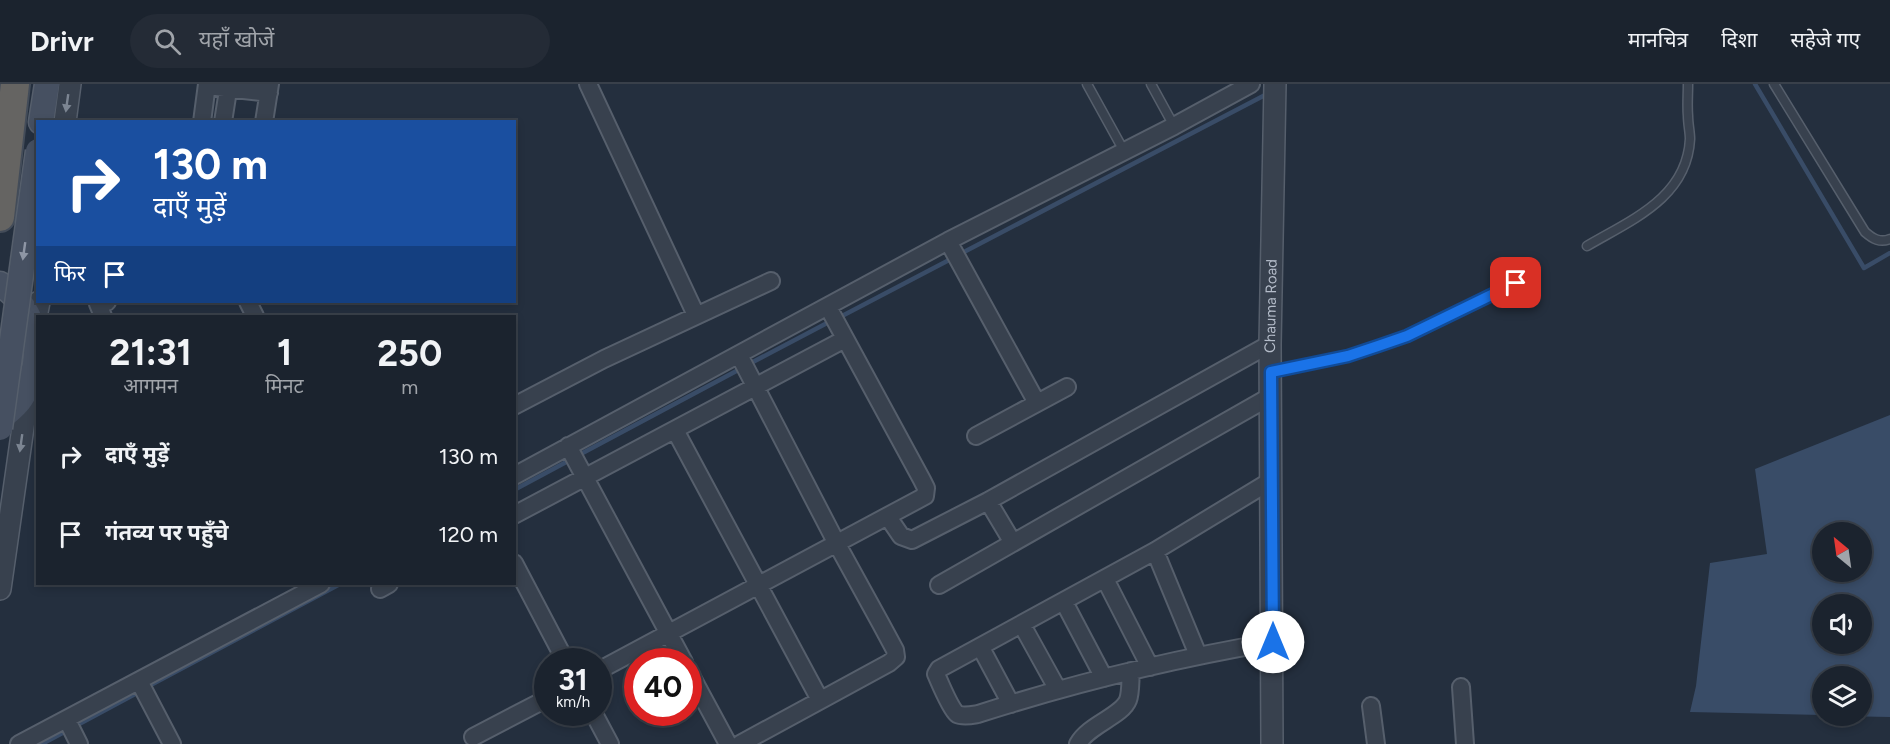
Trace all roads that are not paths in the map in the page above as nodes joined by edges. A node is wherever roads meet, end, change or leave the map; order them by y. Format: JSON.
{"nodes":[{"id":1,"x":15,"y":84,"type":"edge"},
{"id":2,"x":46,"y":84,"type":"edge"},
{"id":3,"x":70,"y":84,"type":"edge"},
{"id":4,"x":1087,"y":84,"type":"edge"},
{"id":5,"x":1151,"y":84,"type":"edge"},
{"id":6,"x":1251,"y":84,"type":"edge"},
{"id":7,"x":1689,"y":84,"type":"edge"},
{"id":8,"x":1774,"y":84,"type":"edge"},
{"id":9,"x":207,"y":85,"type":"edge"},
{"id":10,"x":591,"y":85,"type":"edge"},
{"id":11,"x":229,"y":86,"type":"edge"},
{"id":12,"x":269,"y":89,"type":"edge"},
{"id":13,"x":1276,"y":92,"type":"edge"},
{"id":14,"x":41,"y":120,"type":"edge"},
{"id":15,"x":65,"y":120,"type":"edge"},
{"id":16,"x":202,"y":120,"type":"edge"},
{"id":17,"x":223,"y":120,"type":"edge"},
{"id":18,"x":264,"y":120,"type":"edge"},
{"id":19,"x":1174,"y":126,"type":"junction"},
{"id":20,"x":1124,"y":151,"type":"junction"},
{"id":21,"x":36,"y":166,"type":"edge"},
{"id":22,"x":0,"y":217,"type":"edge"},
{"id":23,"x":1890,"y":239,"type":"edge"},
{"id":24,"x":948,"y":241,"type":"junction"},
{"id":25,"x":1587,"y":246,"type":"dead end"},
{"id":26,"x":771,"y":281,"type":"dead end"},
{"id":27,"x":1516,"y":283,"type":"dead end"},
{"id":28,"x":0,"y":284,"type":"edge"},
{"id":29,"x":102,"y":303,"type":"edge"},
{"id":30,"x":828,"y":307,"type":"junction"},
{"id":31,"x":103,"y":315,"type":"edge"},
{"id":32,"x":696,"y":315,"type":"junction"},
{"id":33,"x":36,"y":317,"type":"edge"},
{"id":34,"x":34,"y":327,"type":"junction"},
{"id":35,"x":845,"y":339,"type":"junction"},
{"id":36,"x":36,"y":340,"type":"edge"},
{"id":37,"x":1270,"y":344,"type":"junction"},
{"id":38,"x":739,"y":355,"type":"junction"},
{"id":39,"x":36,"y":362,"type":"edge"},
{"id":40,"x":1271,"y":372,"type":"junction"},
{"id":41,"x":29,"y":385,"type":"junction"},
{"id":42,"x":756,"y":387,"type":"junction"},
{"id":43,"x":1067,"y":387,"type":"dead end"},
{"id":44,"x":1271,"y":396,"type":"junction"},
{"id":45,"x":1037,"y":403,"type":"junction"},
{"id":46,"x":516,"y":405,"type":"edge"},
{"id":47,"x":0,"y":419,"type":"edge"},
{"id":48,"x":0,"y":429,"type":"edge"},
{"id":49,"x":675,"y":430,"type":"junction"},
{"id":50,"x":976,"y":436,"type":"dead end"},
{"id":51,"x":576,"y":459,"type":"junction"},
{"id":52,"x":516,"y":475,"type":"edge"},
{"id":53,"x":1272,"y":480,"type":"junction"},
{"id":54,"x":988,"y":501,"type":"junction"},
{"id":55,"x":516,"y":513,"type":"edge"},
{"id":56,"x":888,"y":517,"type":"junction"},
{"id":57,"x":1013,"y":543,"type":"junction"},
{"id":58,"x":837,"y":544,"type":"junction"},
{"id":59,"x":1155,"y":551,"type":"junction"},
{"id":60,"x":516,"y":567,"type":"edge"},
{"id":61,"x":1105,"y":579,"type":"junction"},
{"id":62,"x":319,"y":585,"type":"edge"},
{"id":63,"x":939,"y":585,"type":"dead end"},
{"id":64,"x":759,"y":586,"type":"junction"},
{"id":65,"x":0,"y":589,"type":"edge"},
{"id":66,"x":1064,"y":602,"type":"junction"},
{"id":67,"x":1022,"y":625,"type":"junction"},
{"id":68,"x":669,"y":633,"type":"junction"},
{"id":69,"x":1273,"y":642,"type":"junction"},
{"id":70,"x":559,"y":648,"type":"edge"},
{"id":71,"x":677,"y":648,"type":"edge"},
{"id":72,"x":981,"y":648,"type":"junction"},
{"id":73,"x":1198,"y":655,"type":"junction"},
{"id":74,"x":612,"y":664,"type":"edge"},
{"id":75,"x":1150,"y":667,"type":"junction"},
{"id":76,"x":1131,"y":671,"type":"junction"},
{"id":77,"x":1104,"y":678,"type":"junction"},
{"id":78,"x":139,"y":681,"type":"junction"},
{"id":79,"x":1461,"y":687,"type":"dead end"},
{"id":80,"x":1058,"y":690,"type":"junction"},
{"id":81,"x":702,"y":696,"type":"edge"},
{"id":82,"x":820,"y":700,"type":"junction"},
{"id":83,"x":1011,"y":704,"type":"junction"},
{"id":84,"x":534,"y":705,"type":"edge"},
{"id":85,"x":1371,"y":706,"type":"dead end"},
{"id":86,"x":67,"y":720,"type":"junction"},
{"id":87,"x":600,"y":726,"type":"edge"},
{"id":88,"x":473,"y":737,"type":"dead end"},
{"id":89,"x":19,"y":744,"type":"edge"},
{"id":90,"x":79,"y":744,"type":"edge"},
{"id":91,"x":172,"y":744,"type":"edge"},
{"id":92,"x":610,"y":744,"type":"edge"},
{"id":93,"x":728,"y":744,"type":"edge"},
{"id":94,"x":740,"y":744,"type":"edge"},
{"id":95,"x":1078,"y":744,"type":"edge"},
{"id":96,"x":1272,"y":744,"type":"edge"},
{"id":97,"x":1376,"y":744,"type":"edge"},
{"id":98,"x":1464,"y":744,"type":"edge"}],
"edges":[{"from":1,"to":22,"type":"highway"},
{"from":2,"to":14,"type":"main road"},
{"from":3,"to":15,"type":"street","one_way":true},
{"from":4,"to":20,"type":"lane"},
{"from":5,"to":19,"type":"lane"},
{"from":6,"to":19,"type":"street"},
{"from":7,"to":25,"type":"lane"},
{"from":8,"to":23,"type":"lane"},
{"from":9,"to":11,"type":"street"},
{"from":9,"to":16,"type":"street"},
{"from":10,"to":32,"type":"street"},
{"from":11,"to":12,"type":"street"},
{"from":11,"to":17,"type":"street"},
{"from":12,"to":18,"type":"street"},
{"from":13,"to":37,"type":"street","name":"Chauma Road"},
{"from":19,"to":20,"type":"street"},
{"from":20,"to":24,"type":"street"},
{"from":21,"to":48,"type":"main road","one_way":true,"bridge":true},
{"from":24,"to":30,"type":"street"},
{"from":24,"to":45,"type":"street"},
{"from":26,"to":32,"type":"street"},
{"from":27,"to":40,"type":"lane"},
{"from":28,"to":34,"type":"main road"},
{"from":29,"to":31,"type":"street"},
{"from":30,"to":35,"type":"street"},
{"from":30,"to":38,"type":"street"},
{"from":32,"to":46,"type":"street"},
{"from":33,"to":34,"type":"street"},
{"from":34,"to":36,"type":"main road"},
{"from":35,"to":42,"type":"street"},
{"from":35,"to":56,"type":"street"},
{"from":37,"to":40,"type":"street","name":"Chauma Road"},
{"from":37,"to":54,"type":"street"},
{"from":38,"to":42,"type":"street"},
{"from":38,"to":51,"type":"street"},
{"from":39,"to":41,"type":"main road"},
{"from":40,"to":44,"type":"street","name":"Chauma Road"},
{"from":41,"to":47,"type":"main road"},
{"from":41,"to":65,"type":"street","one_way":true},
{"from":42,"to":49,"type":"street"},
{"from":42,"to":58,"type":"street"},
{"from":43,"to":45,"type":"street"},
{"from":44,"to":53,"type":"street","name":"Chauma Road"},
{"from":44,"to":57,"type":"street"},
{"from":45,"to":50,"type":"street"},
{"from":49,"to":51,"type":"street"},
{"from":49,"to":64,"type":"street"},
{"from":51,"to":52,"type":"street"},
{"from":51,"to":55,"type":"street"},
{"from":51,"to":68,"type":"street"},
{"from":53,"to":59,"type":"street"},
{"from":53,"to":69,"type":"street","name":"Chauma Road"},
{"from":54,"to":56,"type":"street"},
{"from":54,"to":57,"type":"street"},
{"from":56,"to":58,"type":"street"},
{"from":57,"to":63,"type":"street"},
{"from":58,"to":64,"type":"street"},
{"from":58,"to":82,"type":"street"},
{"from":59,"to":61,"type":"street"},
{"from":59,"to":73,"type":"street"},
{"from":60,"to":70,"type":"street"},
{"from":61,"to":66,"type":"street"},
{"from":61,"to":75,"type":"street"},
{"from":62,"to":78,"type":"street"},
{"from":64,"to":68,"type":"street"},
{"from":64,"to":82,"type":"street"},
{"from":66,"to":67,"type":"street"},
{"from":66,"to":77,"type":"street"},
{"from":67,"to":72,"type":"street"},
{"from":67,"to":80,"type":"street"},
{"from":68,"to":71,"type":"street"},
{"from":68,"to":74,"type":"street"},
{"from":69,"to":73,"type":"street"},
{"from":69,"to":96,"type":"street","name":"Chauma Road"},
{"from":72,"to":83,"type":"street"},
{"from":72,"to":83,"type":"street"},
{"from":73,"to":75,"type":"street"},
{"from":75,"to":76,"type":"street"},
{"from":76,"to":77,"type":"street"},
{"from":76,"to":95,"type":"street"},
{"from":77,"to":80,"type":"street"},
{"from":78,"to":86,"type":"street"},
{"from":78,"to":91,"type":"street"},
{"from":79,"to":98,"type":"street"},
{"from":80,"to":83,"type":"street"},
{"from":81,"to":93,"type":"street"},
{"from":82,"to":94,"type":"street"},
{"from":84,"to":88,"type":"street"},
{"from":85,"to":97,"type":"street"},
{"from":86,"to":89,"type":"street"},
{"from":86,"to":90,"type":"street"},
{"from":87,"to":92,"type":"street"}]}
